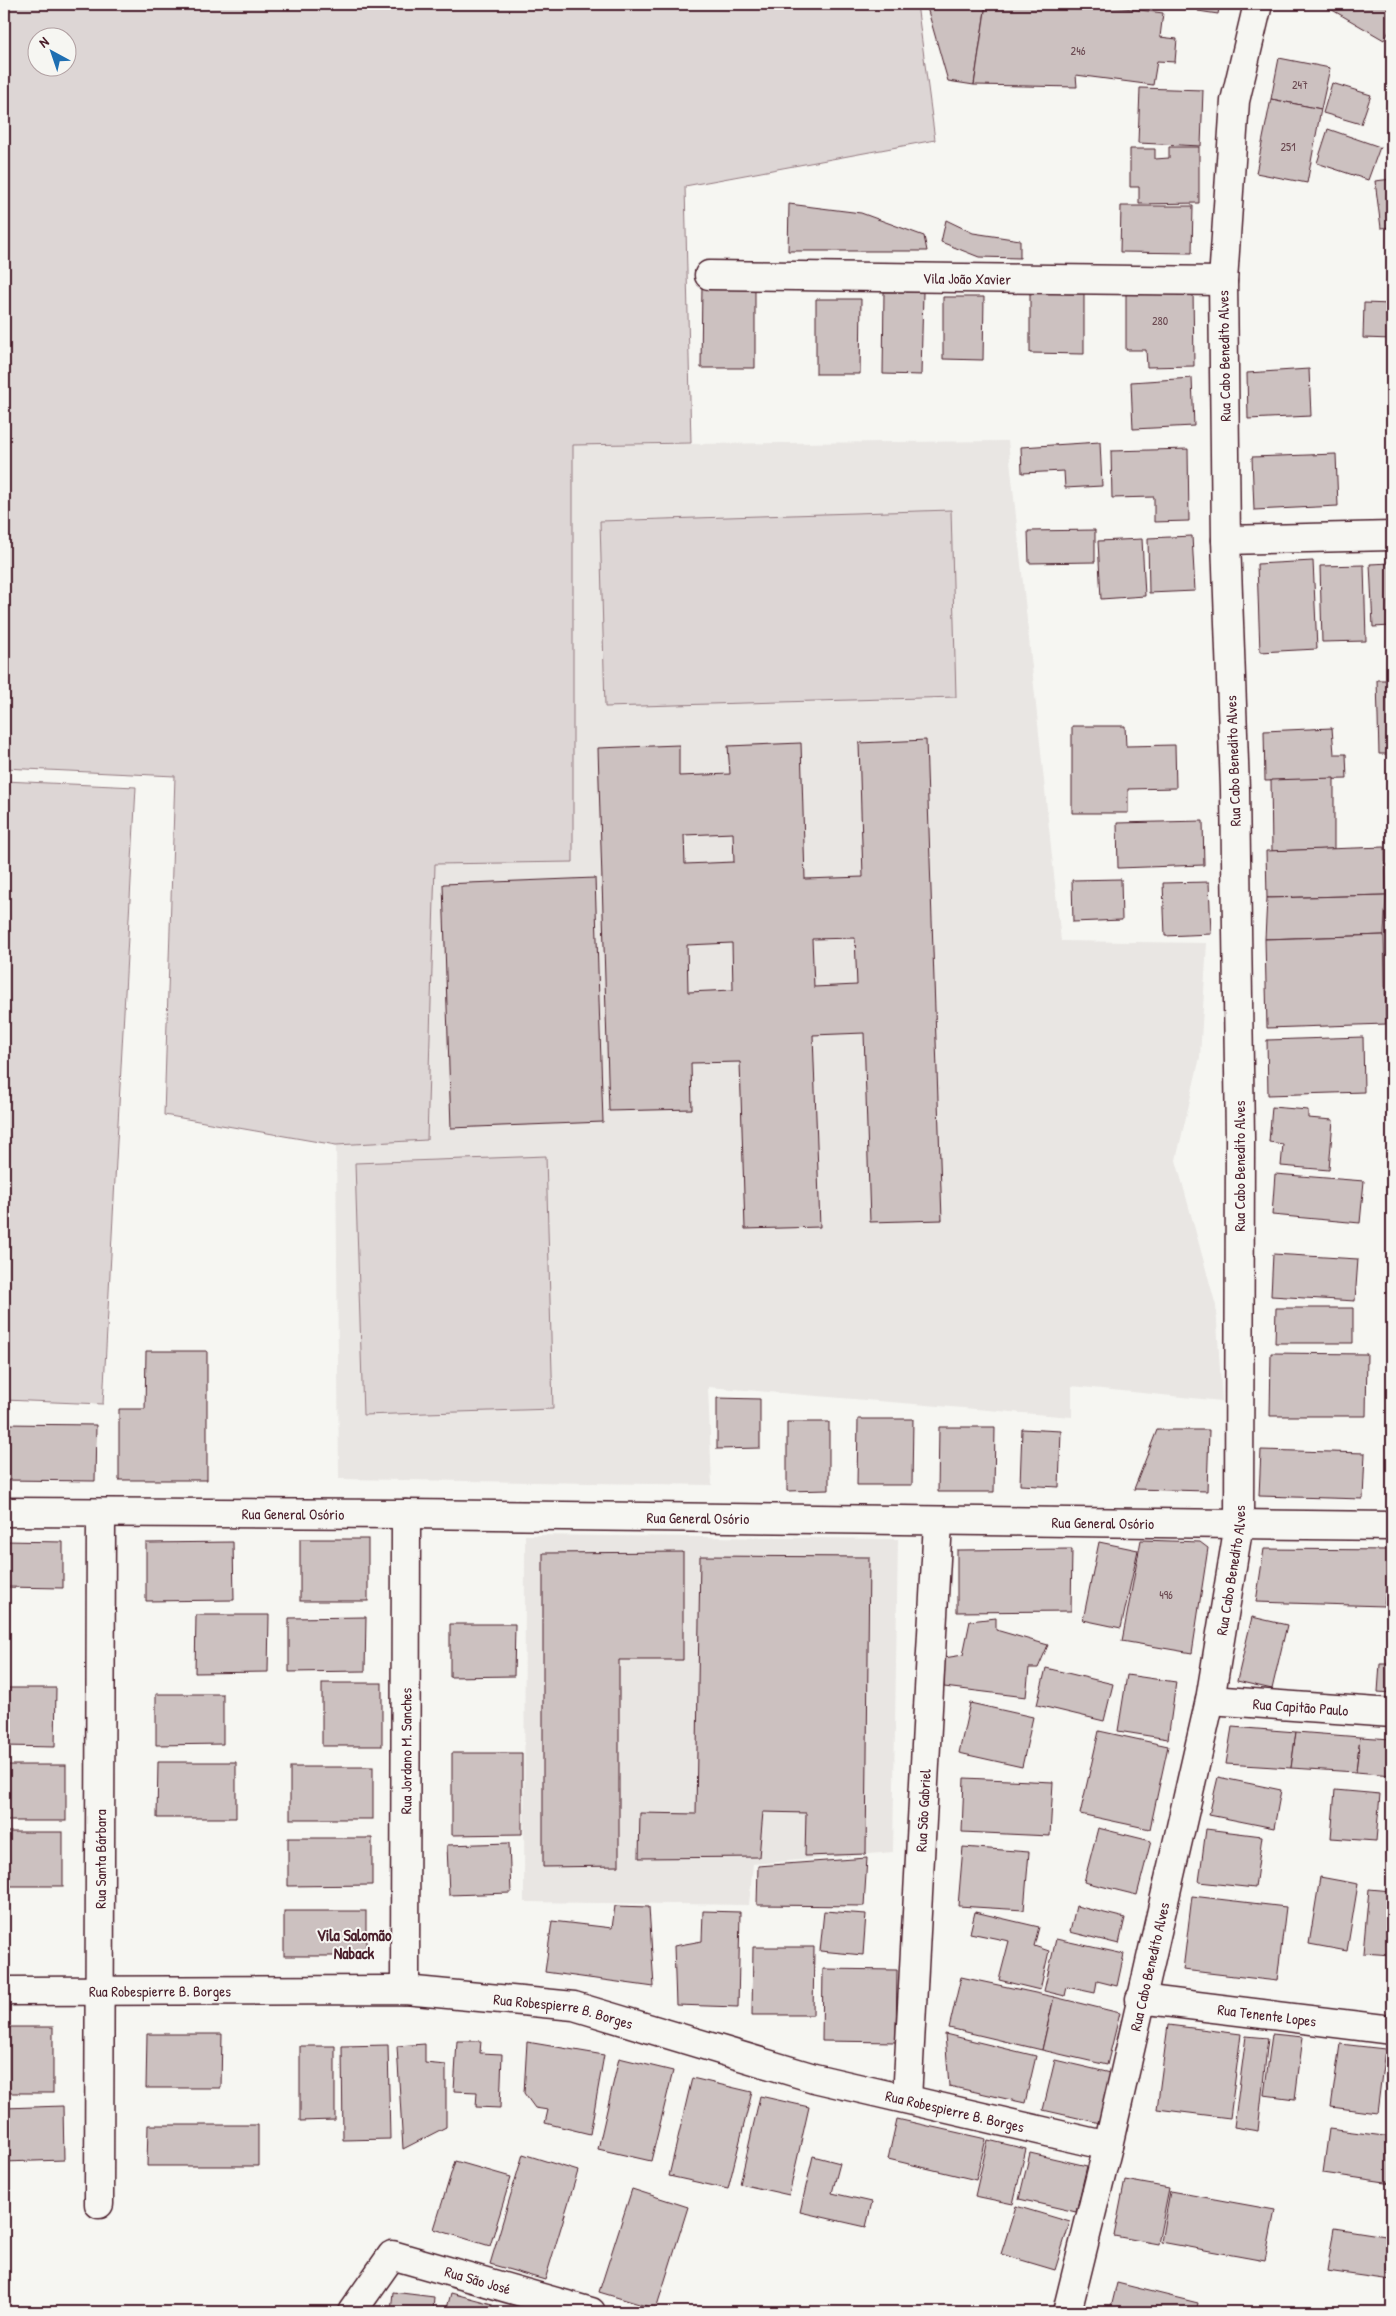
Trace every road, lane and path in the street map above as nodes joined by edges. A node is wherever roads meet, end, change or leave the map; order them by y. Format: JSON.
{"nodes":[{"id":1,"x":1258,"y":4,"type":"edge"},
{"id":2,"x":709,"y":276,"type":"dead end"},
{"id":3,"x":1223,"y":281,"type":"junction"},
{"id":4,"x":1392,"y":536,"type":"edge"},
{"id":5,"x":1226,"y":540,"type":"junction"},
{"id":6,"x":4,"y":1512,"type":"edge"},
{"id":7,"x":101,"y":1513,"type":"junction"},
{"id":8,"x":406,"y":1514,"type":"junction"},
{"id":9,"x":938,"y":1522,"type":"junction"},
{"id":10,"x":1239,"y":1524,"type":"junction"},
{"id":11,"x":1392,"y":1526,"type":"edge"},
{"id":12,"x":1210,"y":1700,"type":"junction"},
{"id":13,"x":1392,"y":1713,"type":"edge"},
{"id":14,"x":4,"y":1990,"type":"edge"},
{"id":15,"x":100,"y":1990,"type":"junction"},
{"id":16,"x":405,"y":1990,"type":"junction"},
{"id":17,"x":1140,"y":2000,"type":"junction"},
{"id":18,"x":1392,"y":2030,"type":"edge"},
{"id":19,"x":907,"y":2099,"type":"junction"},
{"id":20,"x":1108,"y":2146,"type":"junction"},
{"id":21,"x":100,"y":2204,"type":"dead end"},
{"id":22,"x":352,"y":2312,"type":"edge"},
{"id":23,"x":591,"y":2312,"type":"edge"},
{"id":24,"x":1067,"y":2312,"type":"edge"}],
"edges":[{"from":1,"to":3,"type":"street","name":"Rua Cabo Benedito Alves"},
{"from":2,"to":3,"type":"street","name":"Vila João Xavier"},
{"from":3,"to":5,"type":"street","name":"Rua Cabo Benedito Alves"},
{"from":4,"to":5,"type":"street"},
{"from":5,"to":10,"type":"street","name":"Rua Cabo Benedito Alves"},
{"from":6,"to":7,"type":"street","name":"Rua General Osório"},
{"from":7,"to":8,"type":"street","name":"Rua General Osório"},
{"from":7,"to":15,"type":"street","name":"Rua Santa Bárbara"},
{"from":8,"to":9,"type":"street","name":"Rua General Osório"},
{"from":8,"to":16,"type":"street","name":"Rua Jordano M. Sanches"},
{"from":9,"to":10,"type":"street","name":"Rua General Osório"},
{"from":9,"to":19,"type":"street","name":"Rua São Gabriel"},
{"from":10,"to":11,"type":"street","name":"Rua General Osório"},
{"from":10,"to":12,"type":"street","name":"Rua Cabo Benedito Alves"},
{"from":12,"to":13,"type":"street","name":"Rua Capitão Paulo"},
{"from":12,"to":17,"type":"street","name":"Rua Cabo Benedito Alves"},
{"from":14,"to":15,"type":"street","name":"Rua Robespierre B. Borges"},
{"from":15,"to":16,"type":"street","name":"Rua Robespierre B. Borges"},
{"from":15,"to":21,"type":"street","name":"Rua Santa Bárbara"},
{"from":16,"to":19,"type":"street","name":"Rua Robespierre B. Borges"},
{"from":17,"to":18,"type":"street","name":"Rua Tenente Lopes"},
{"from":17,"to":20,"type":"street","name":"Rua Cabo Benedito Alves"},
{"from":19,"to":20,"type":"street","name":"Rua Robespierre B. Borges"},
{"from":20,"to":24,"type":"street","name":"Rua Cabo Benedito Alves"},
{"from":22,"to":23,"type":"street","name":"Rua São José"}]}
